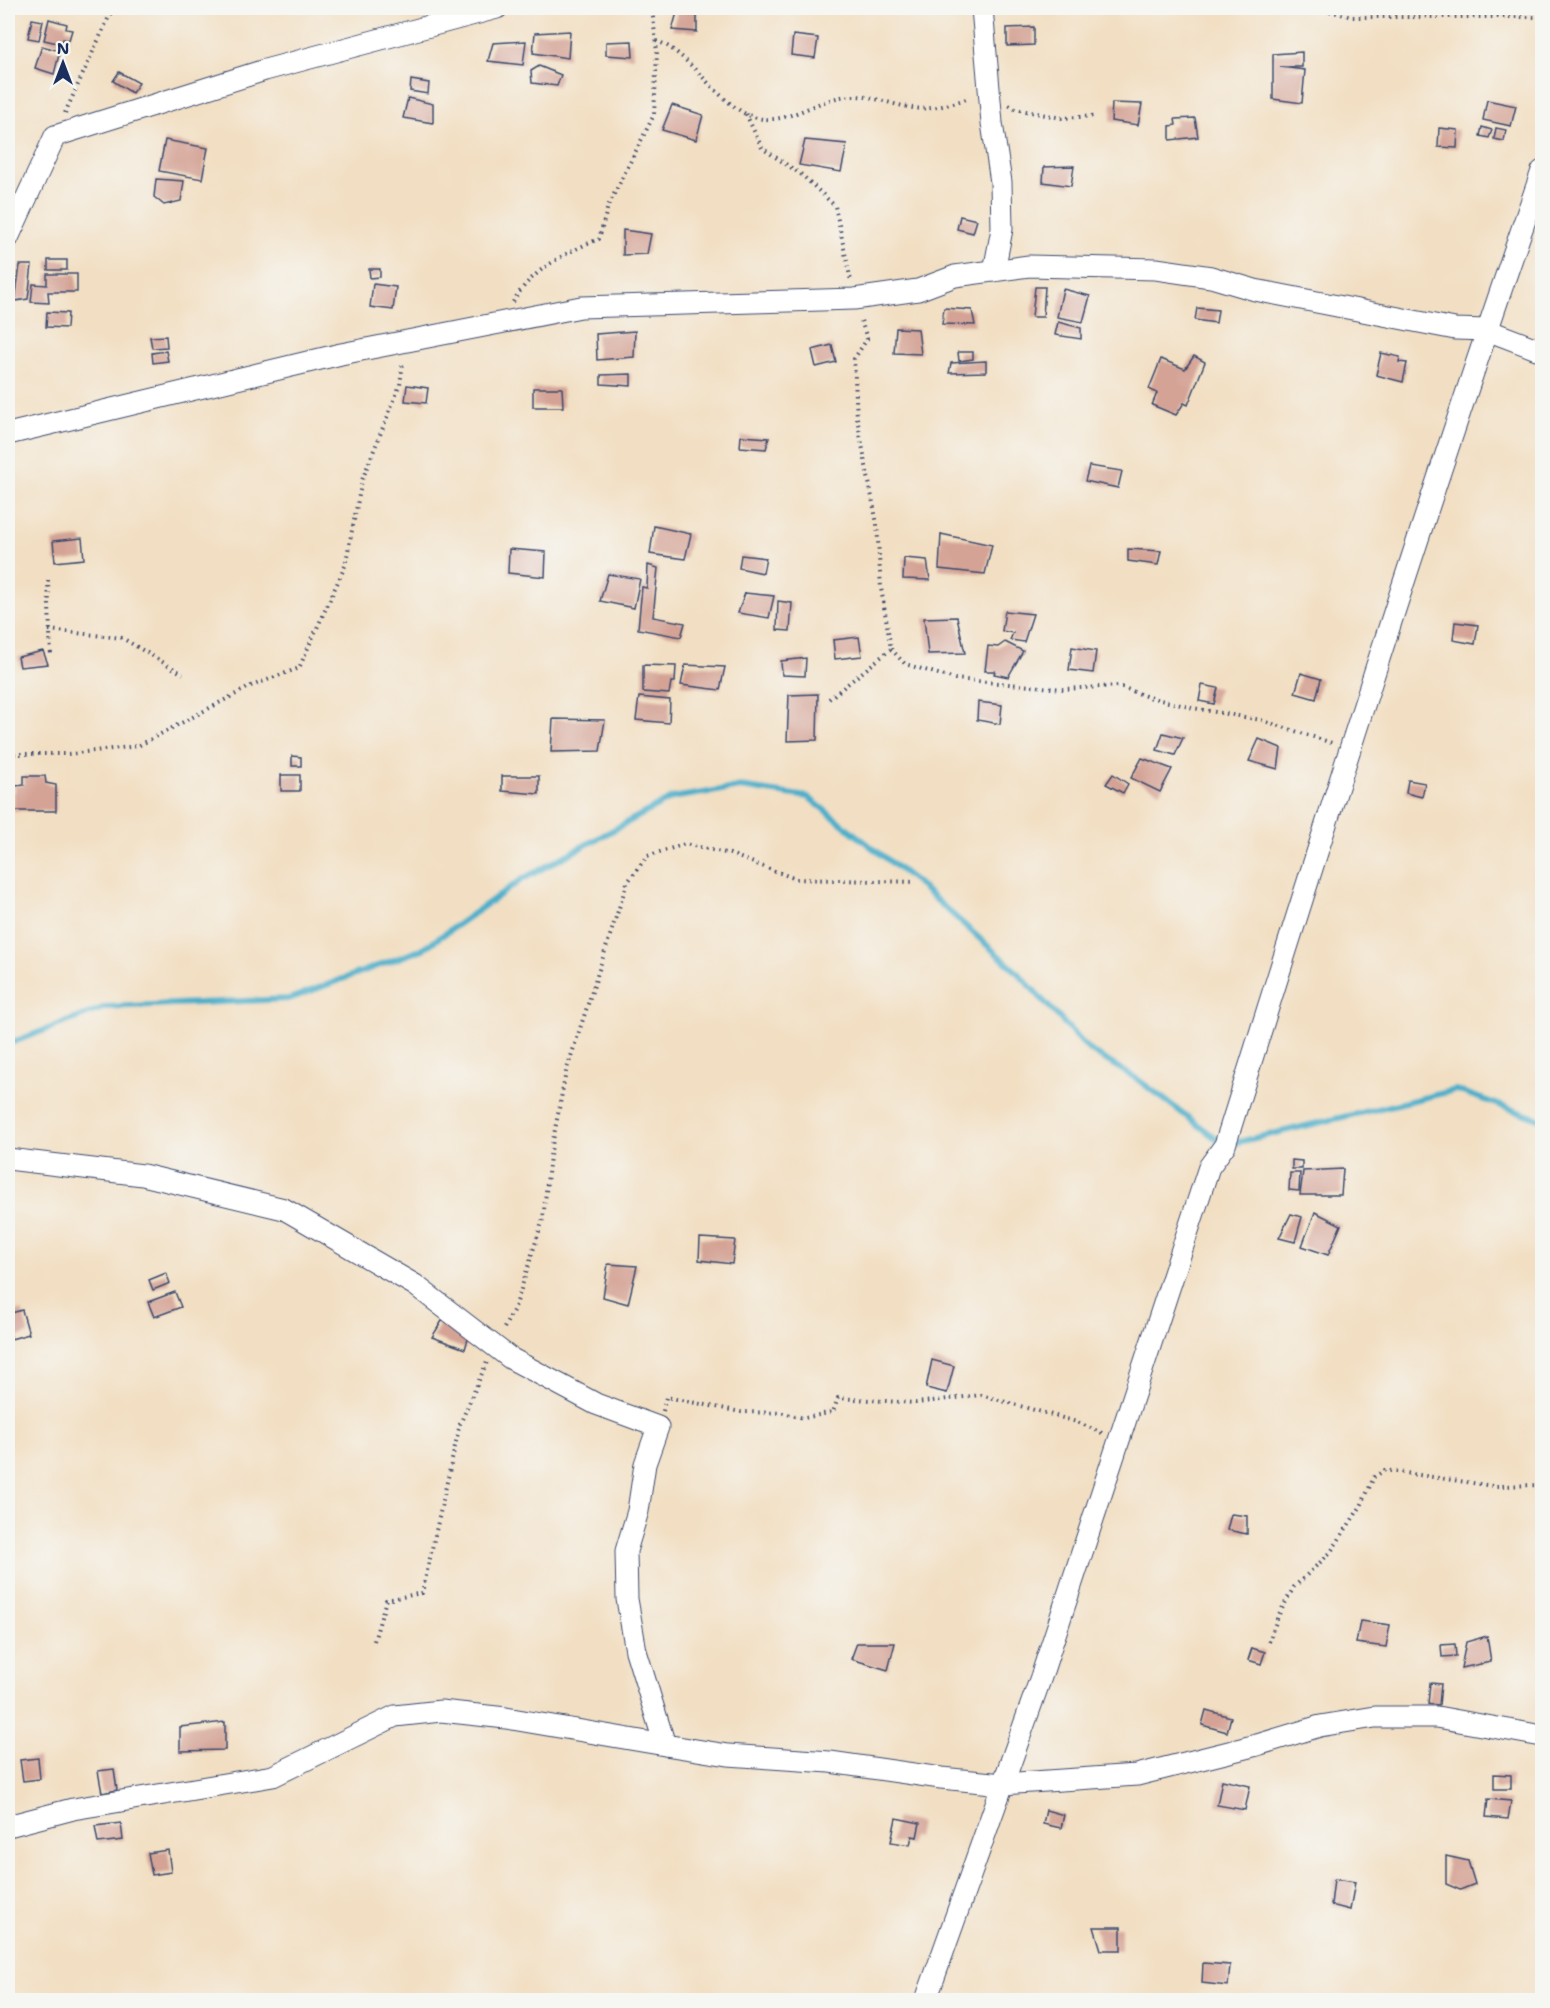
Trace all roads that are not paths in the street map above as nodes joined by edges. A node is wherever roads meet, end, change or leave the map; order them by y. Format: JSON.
{"nodes":[{"id":1,"x":497,"y":8,"type":"edge"},
{"id":2,"x":982,"y":8,"type":"edge"},
{"id":3,"x":1542,"y":171,"type":"edge"},
{"id":4,"x":1534,"y":222,"type":"edge"},
{"id":5,"x":8,"y":238,"type":"edge"},
{"id":6,"x":994,"y":271,"type":"junction"},
{"id":7,"x":1487,"y":330,"type":"junction"},
{"id":8,"x":1542,"y":351,"type":"edge"},
{"id":9,"x":8,"y":434,"type":"edge"},
{"id":10,"x":8,"y":1159,"type":"edge"},
{"id":11,"x":1542,"y":1736,"type":"edge"},
{"id":12,"x":665,"y":1745,"type":"junction"},
{"id":13,"x":1003,"y":1784,"type":"junction"},
{"id":14,"x":8,"y":1827,"type":"edge"},
{"id":15,"x":926,"y":2001,"type":"edge"}],
"edges":[{"from":1,"to":5,"type":"street"},
{"from":2,"to":6,"type":"street"},
{"from":3,"to":4,"type":"street"},
{"from":4,"to":7,"type":"street"},
{"from":6,"to":7,"type":"street"},
{"from":6,"to":9,"type":"street"},
{"from":7,"to":8,"type":"street"},
{"from":7,"to":13,"type":"street"},
{"from":10,"to":12,"type":"street"},
{"from":11,"to":13,"type":"street"},
{"from":12,"to":13,"type":"street"},
{"from":12,"to":14,"type":"street"},
{"from":13,"to":15,"type":"street"}]}
